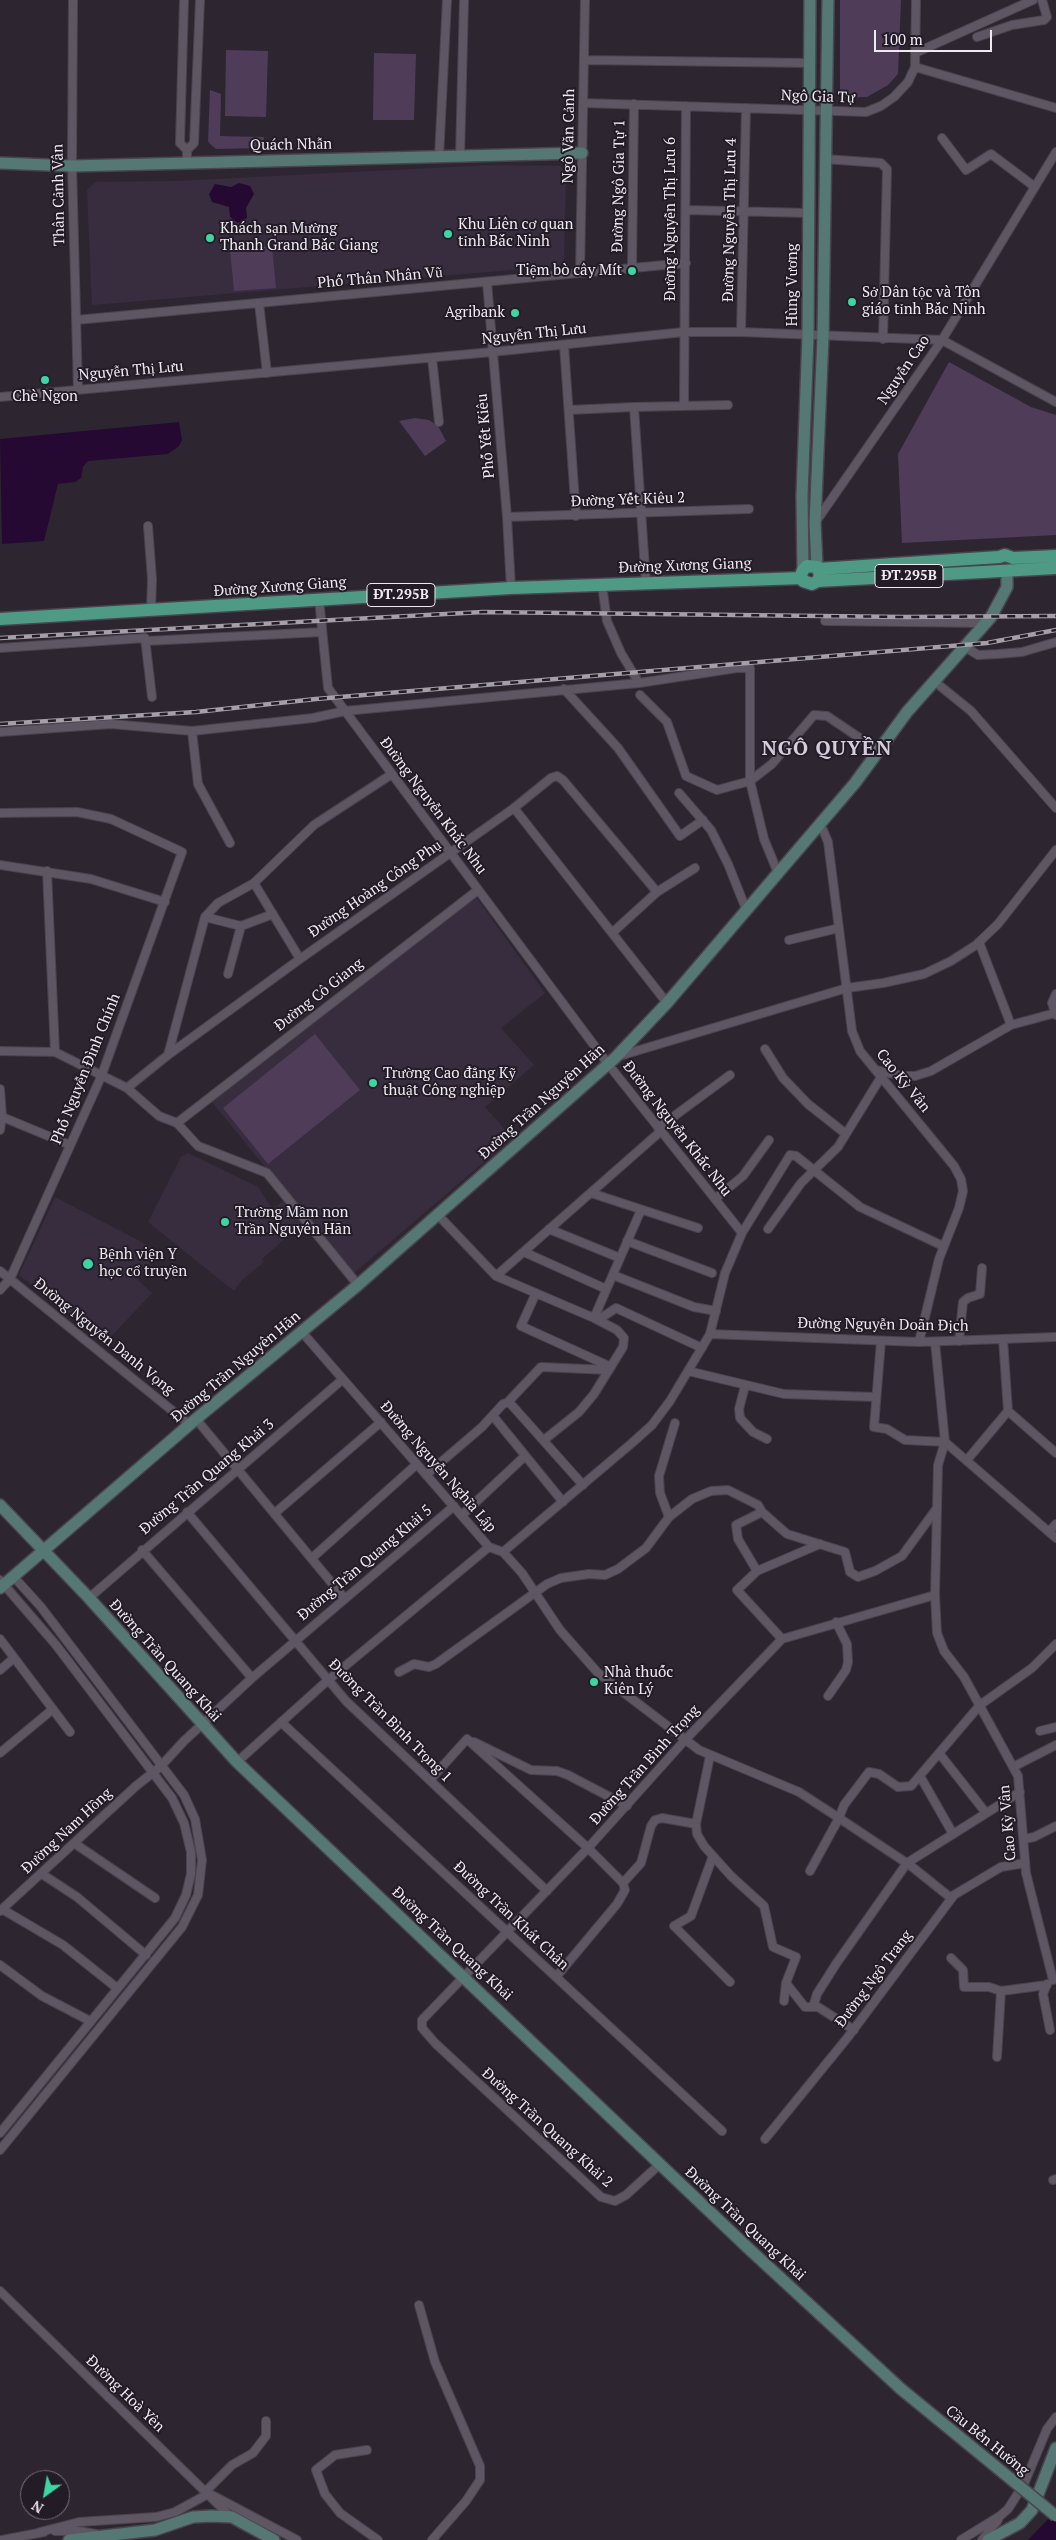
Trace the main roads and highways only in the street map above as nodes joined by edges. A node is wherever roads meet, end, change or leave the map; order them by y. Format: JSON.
{"nodes":[{"id":1,"x":810,"y":0,"type":"edge"},
{"id":2,"x":828,"y":0,"type":"edge"},
{"id":3,"x":809,"y":40,"type":"junction"},
{"id":4,"x":828,"y":40,"type":"junction"},
{"id":5,"x":582,"y":153,"type":"road end"},
{"id":6,"x":0,"y":163,"type":"edge"},
{"id":7,"x":802,"y":496,"type":"junction"},
{"id":8,"x":816,"y":496,"type":"junction"},
{"id":9,"x":1056,"y":556,"type":"edge"},
{"id":10,"x":1008,"y":567,"type":"junction"},
{"id":11,"x":1056,"y":568,"type":"edge"},
{"id":12,"x":818,"y":572,"type":"junction"},
{"id":13,"x":802,"y":574,"type":"junction"},
{"id":14,"x":0,"y":619,"type":"edge"},
{"id":15,"x":0,"y":1505,"type":"edge"},
{"id":16,"x":44,"y":1549,"type":"junction"},
{"id":17,"x":6,"y":1582,"type":"edge"},
{"id":18,"x":901,"y":2389,"type":"joint"},
{"id":19,"x":1056,"y":2448,"type":"edge"},
{"id":20,"x":1056,"y":2516,"type":"edge"},
{"id":21,"x":69,"y":2540,"type":"edge"},
{"id":22,"x":274,"y":2540,"type":"edge"},
{"id":23,"x":988,"y":2540,"type":"edge"}],
"edges":[{"from":1,"to":3,"type":"main road","name":"Hùng Vương"},
{"from":2,"to":4,"type":"main road","name":"Hùng Vương"},
{"from":3,"to":4,"type":"main road"},
{"from":3,"to":7,"type":"main road","name":"Hùng Vương"},
{"from":4,"to":8,"type":"main road","name":"Hùng Vương"},
{"from":5,"to":6,"type":"main road","name":"Quách Nhẫn"},
{"from":7,"to":8,"type":"main road"},
{"from":7,"to":13,"type":"main road","name":"Hùng Vương"},
{"from":8,"to":12,"type":"main road","name":"Hùng Vương"},
{"from":9,"to":10,"type":"main road","number":"ĐT.295B"},
{"from":10,"to":11,"type":"main road","number":"ĐT.295B"},
{"from":10,"to":12,"type":"main road","number":"ĐT.295B"},
{"from":10,"to":12,"type":"main road","number":"ĐT.295B"},
{"from":10,"to":16,"type":"main road","name":"Đường Trần Nguyên Hãn"},
{"from":12,"to":13,"type":"main road","number":"ĐT.295B"},
{"from":13,"to":14,"type":"main road","name":"Đường Xương Giang","number":"ĐT.295B"},
{"from":15,"to":16,"type":"main road","name":"Đường Trần Quang Khải"},
{"from":16,"to":17,"type":"main road","name":"Đường Trần Nguyên Hãn"},
{"from":16,"to":18,"type":"main road","name":"Đường Trần Quang Khải"},
{"from":18,"to":20,"type":"main road","name":"Cầu Bến Hướng","bridge":true},
{"from":19,"to":23,"type":"main road"},
{"from":21,"to":22,"type":"main road"}]}
